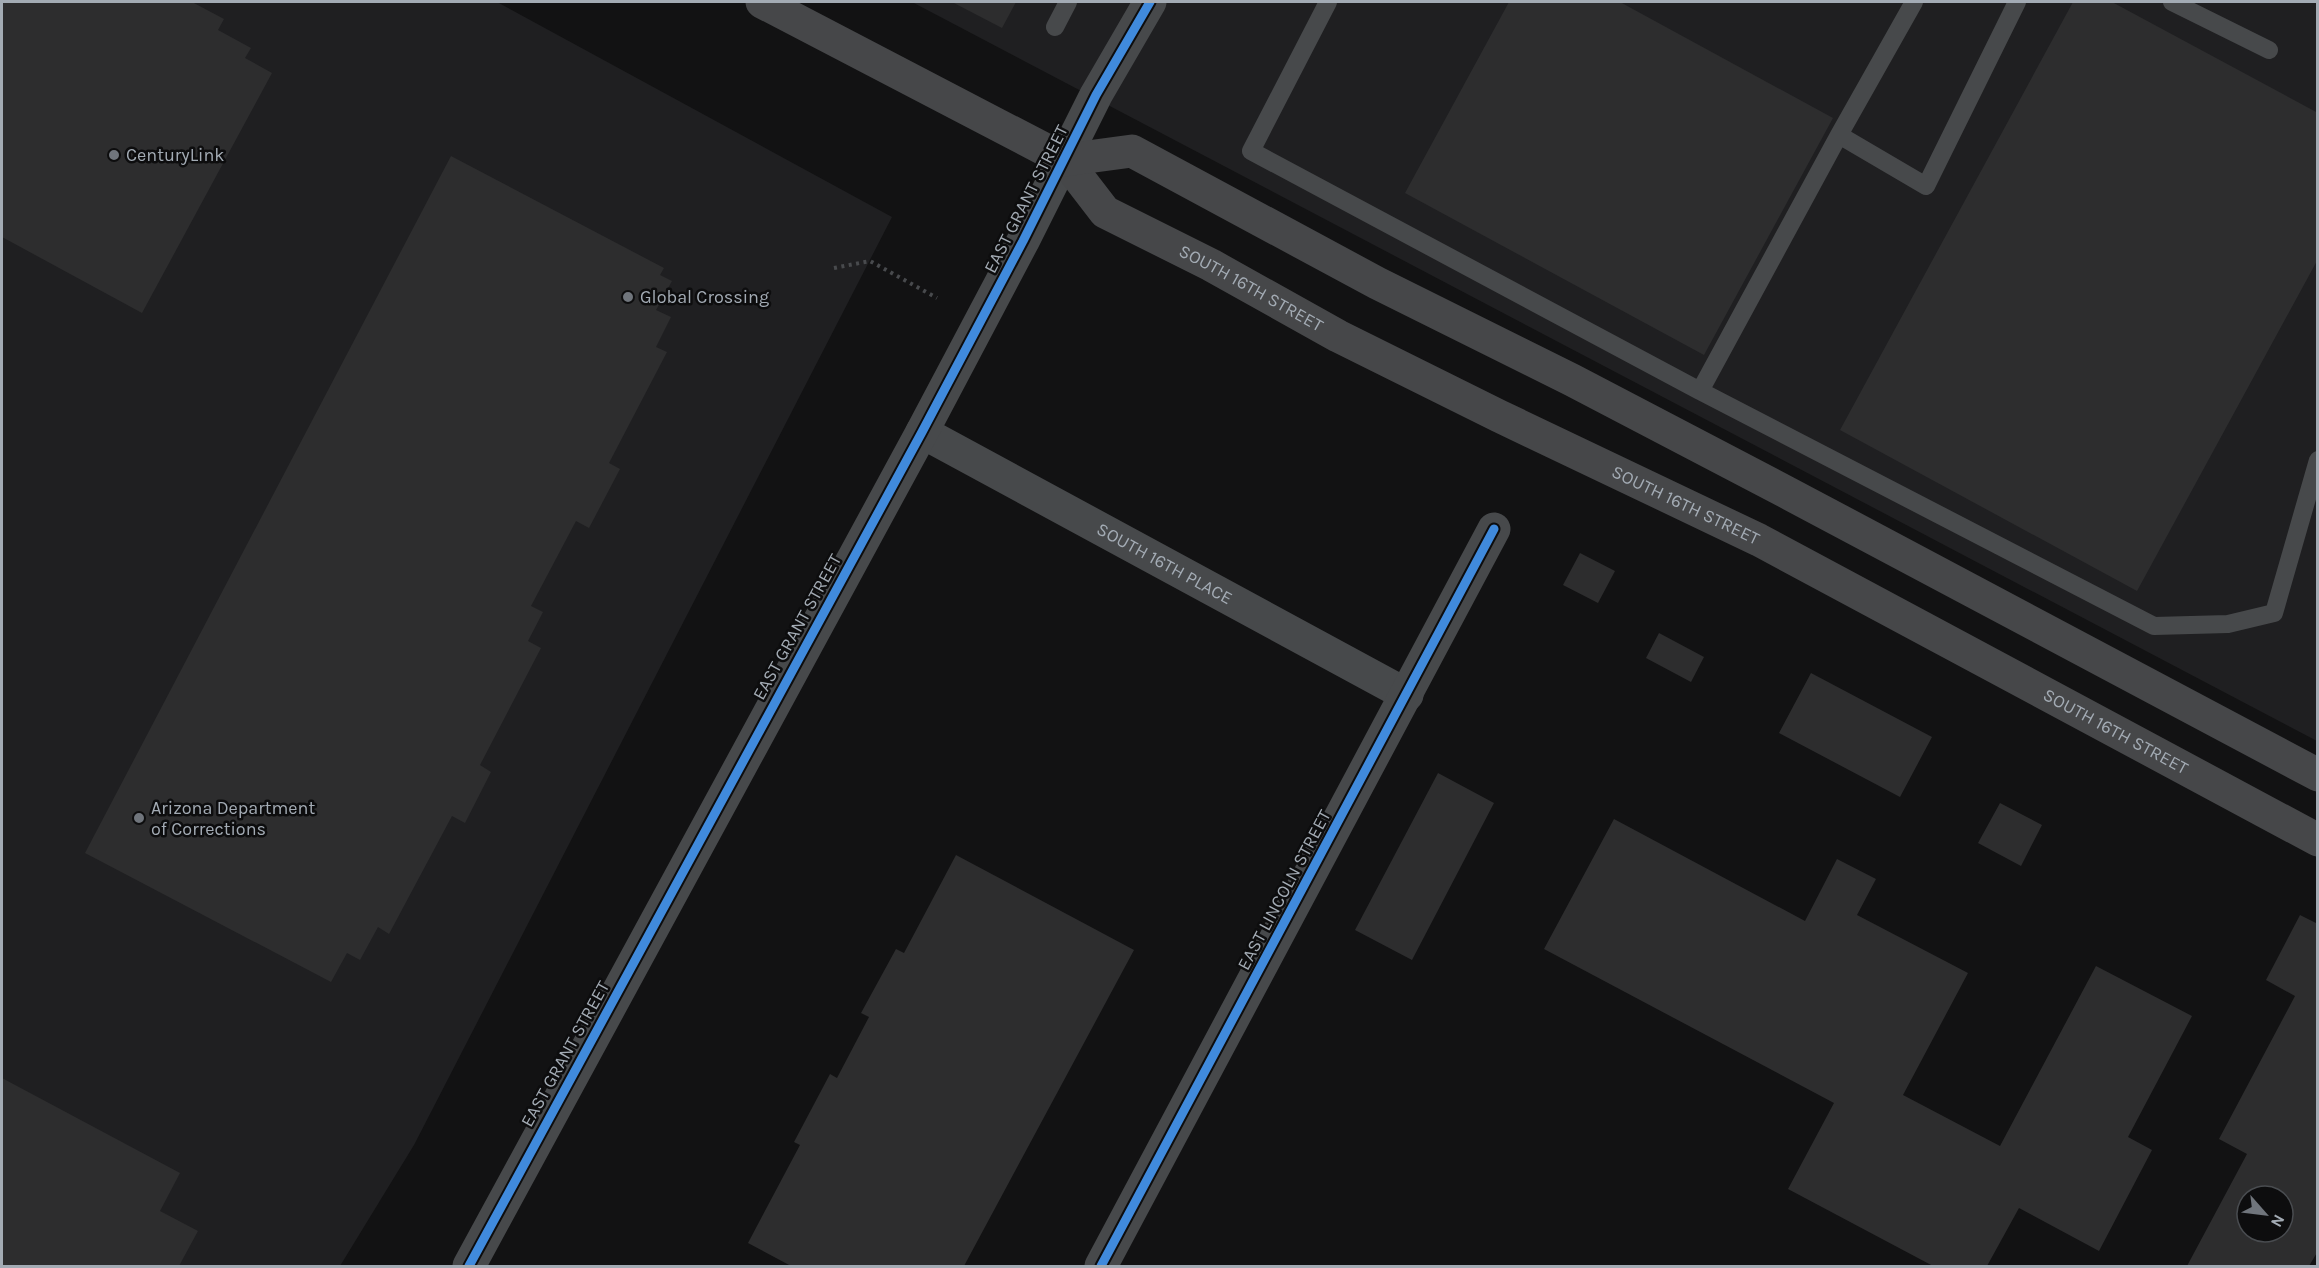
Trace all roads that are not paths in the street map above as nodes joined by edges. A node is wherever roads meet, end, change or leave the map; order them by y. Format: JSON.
{"nodes":[{"id":1,"x":762,"y":2,"type":"edge"},
{"id":2,"x":1068,"y":2,"type":"edge"},
{"id":3,"x":1150,"y":2,"type":"edge"},
{"id":4,"x":1328,"y":2,"type":"edge"},
{"id":5,"x":1914,"y":2,"type":"edge"},
{"id":6,"x":2018,"y":2,"type":"edge"},
{"id":7,"x":2172,"y":2,"type":"edge"},
{"id":8,"x":1054,"y":27,"type":"dead end"},
{"id":9,"x":2269,"y":50,"type":"dead end"},
{"id":10,"x":1839,"y":135,"type":"junction"},
{"id":11,"x":1065,"y":160,"type":"junction"},
{"id":12,"x":1700,"y":391,"type":"junction"},
{"id":13,"x":922,"y":432,"type":"junction"},
{"id":14,"x":2318,"y":460,"type":"edge"},
{"id":15,"x":1494,"y":529,"type":"dead end"},
{"id":16,"x":1407,"y":695,"type":"junction"},
{"id":17,"x":2318,"y":775,"type":"edge"},
{"id":18,"x":2318,"y":840,"type":"edge"},
{"id":19,"x":469,"y":1266,"type":"edge"},
{"id":20,"x":1101,"y":1266,"type":"edge"}],
"edges":[{"from":1,"to":11,"type":"main road","name":"SOUTH 16TH STREET"},
{"from":2,"to":8,"type":"lane"},
{"from":3,"to":11,"type":"street","name":"EAST GRANT STREET"},
{"from":4,"to":12,"type":"lane"},
{"from":5,"to":10,"type":"lane"},
{"from":6,"to":10,"type":"lane"},
{"from":7,"to":9,"type":"lane"},
{"from":10,"to":12,"type":"lane"},
{"from":11,"to":13,"type":"street","name":"EAST GRANT STREET"},
{"from":11,"to":17,"type":"main road"},
{"from":11,"to":18,"type":"main road","name":"SOUTH 16TH STREET"},
{"from":12,"to":14,"type":"lane"},
{"from":13,"to":16,"type":"street","name":"SOUTH 16TH PLACE"},
{"from":13,"to":19,"type":"street","name":"EAST GRANT STREET"},
{"from":15,"to":16,"type":"street","name":"EAST LINCOLN STREET"},
{"from":16,"to":20,"type":"street","name":"EAST LINCOLN STREET"}]}
